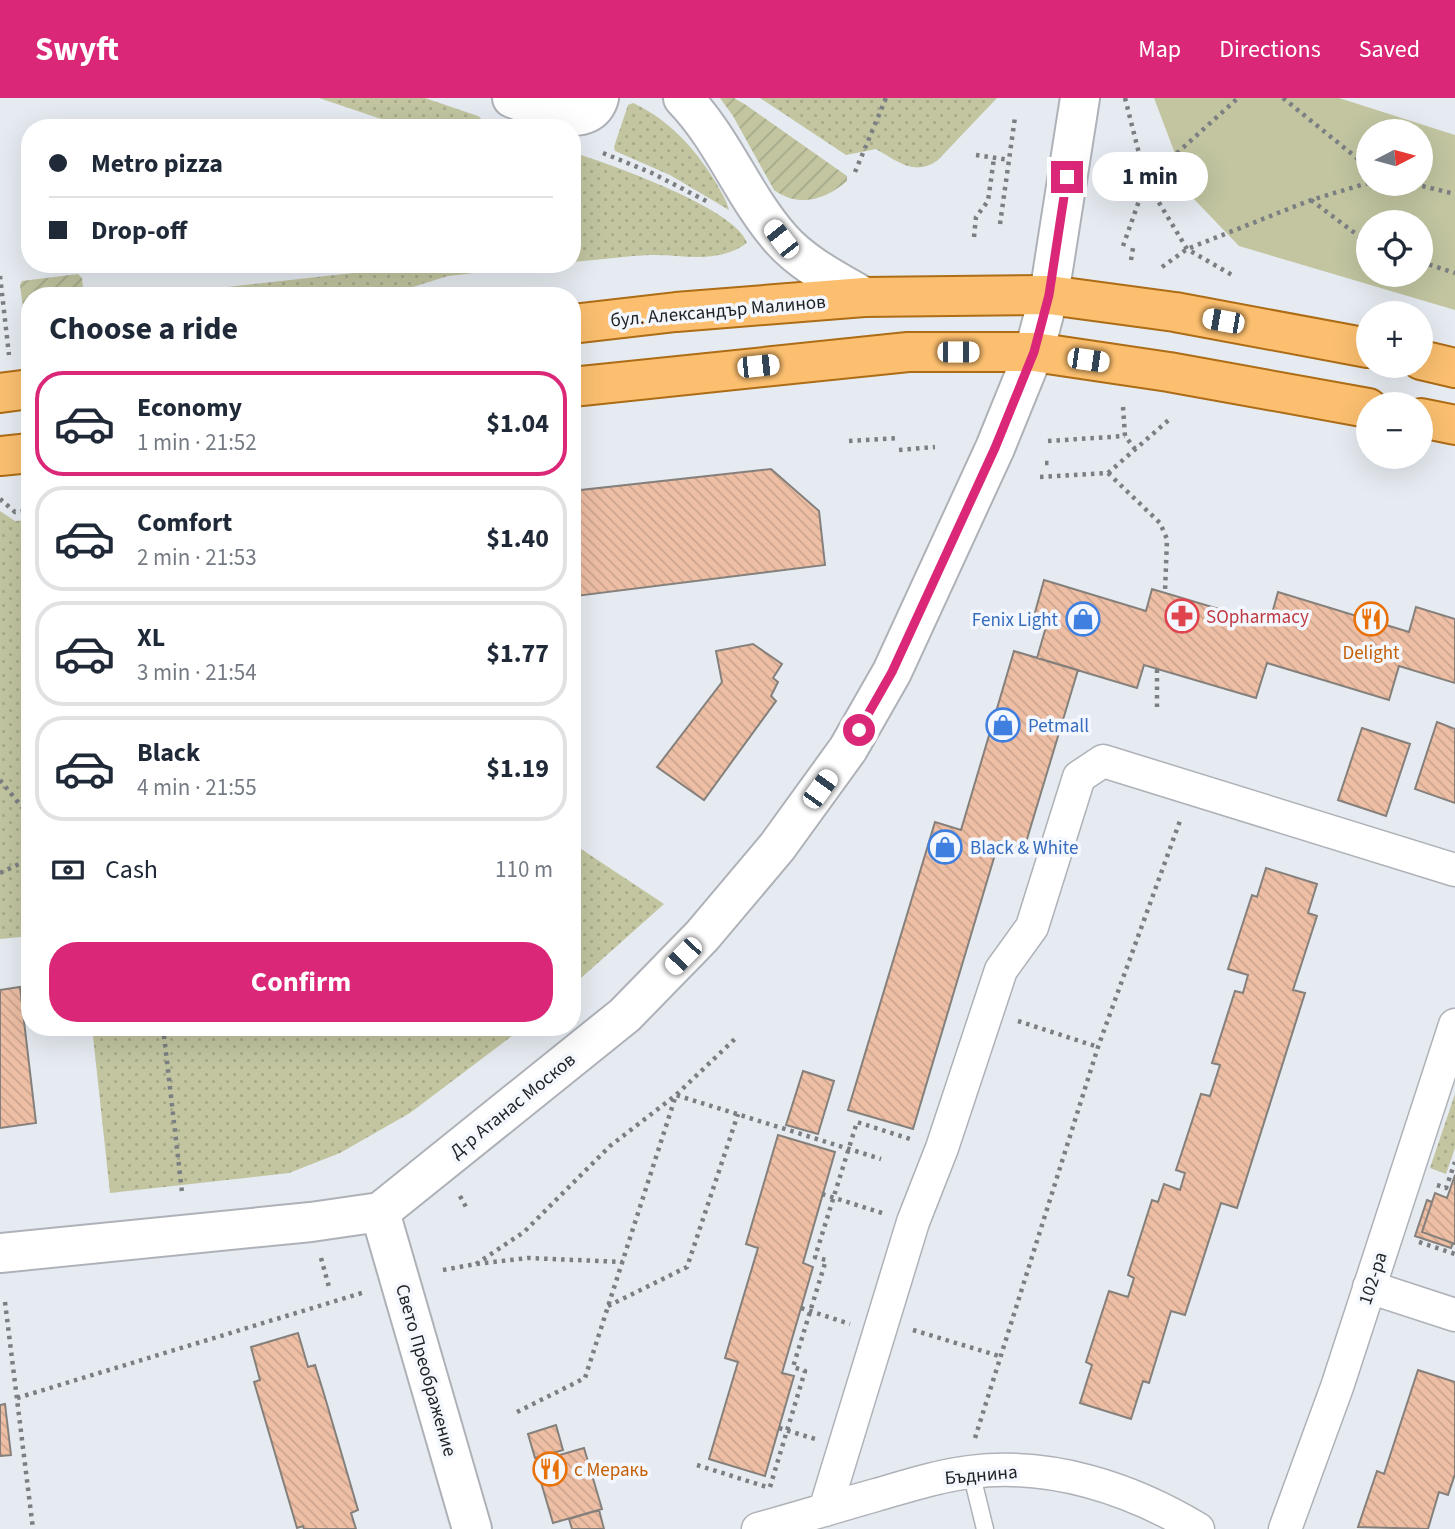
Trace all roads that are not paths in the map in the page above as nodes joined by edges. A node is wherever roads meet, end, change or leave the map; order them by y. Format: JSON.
{"nodes":[{"id":1,"x":512,"y":98,"type":"edge"},
{"id":2,"x":599,"y":98,"type":"edge"},
{"id":3,"x":683,"y":98,"type":"edge"},
{"id":4,"x":1080,"y":98,"type":"edge"},
{"id":5,"x":1049,"y":295,"type":"junction"},
{"id":6,"x":864,"y":297,"type":"junction"},
{"id":7,"x":581,"y":323,"type":"edge"},
{"id":8,"x":1356,"y":346,"type":"edge"},
{"id":9,"x":1034,"y":352,"type":"junction"},
{"id":10,"x":1433,"y":363,"type":"edge"},
{"id":11,"x":1455,"y":368,"type":"edge"},
{"id":12,"x":581,"y":386,"type":"edge"},
{"id":13,"x":1356,"y":406,"type":"edge"},
{"id":14,"x":1433,"y":420,"type":"edge"},
{"id":15,"x":1455,"y":425,"type":"edge"},
{"id":16,"x":21,"y":454,"type":"edge"},
{"id":17,"x":0,"y":456,"type":"edge"},
{"id":18,"x":1455,"y":870,"type":"edge"},
{"id":19,"x":1455,"y":1025,"type":"edge"},
{"id":20,"x":380,"y":1212,"type":"junction"},
{"id":21,"x":0,"y":1254,"type":"edge"},
{"id":22,"x":1369,"y":1287,"type":"junction"},
{"id":23,"x":1455,"y":1315,"type":"edge"},
{"id":24,"x":971,"y":1472,"type":"junction"},
{"id":25,"x":825,"y":1510,"type":"junction"},
{"id":26,"x":472,"y":1529,"type":"edge"},
{"id":27,"x":758,"y":1529,"type":"edge"},
{"id":28,"x":985,"y":1529,"type":"edge"},
{"id":29,"x":1198,"y":1529,"type":"edge"},
{"id":30,"x":1285,"y":1529,"type":"edge"}],
"edges":[{"from":1,"to":2,"type":"street"},
{"from":3,"to":6,"type":"street","name":"бул. Александър Малинов"},
{"from":4,"to":5,"type":"street","name":"Д-р Атанас Москов"},
{"from":5,"to":6,"type":"main road","name":"бул. Александър Малинов"},
{"from":5,"to":8,"type":"main road","name":"бул. Александър Малинов"},
{"from":5,"to":9,"type":"street","name":"Д-р Атанас Москов"},
{"from":6,"to":7,"type":"main road","name":"бул. Александър Малинов"},
{"from":9,"to":12,"type":"main road"},
{"from":9,"to":13,"type":"main road"},
{"from":9,"to":20,"type":"street","name":"Д-р Атанас Москов"},
{"from":10,"to":11,"type":"main road"},
{"from":14,"to":15,"type":"main road"},
{"from":16,"to":17,"type":"main road"},
{"from":18,"to":25,"type":"street"},
{"from":19,"to":22,"type":"street","name":"102-ра"},
{"from":20,"to":21,"type":"street"},
{"from":20,"to":26,"type":"street","name":"Свето Преображение"},
{"from":22,"to":23,"type":"street"},
{"from":22,"to":30,"type":"street","name":"102-ра"},
{"from":24,"to":25,"type":"street","name":"Бъднина"},
{"from":24,"to":28,"type":"lane"},
{"from":24,"to":29,"type":"street","name":"Бъднина"},
{"from":25,"to":27,"type":"street","name":"Бъднина"}]}
